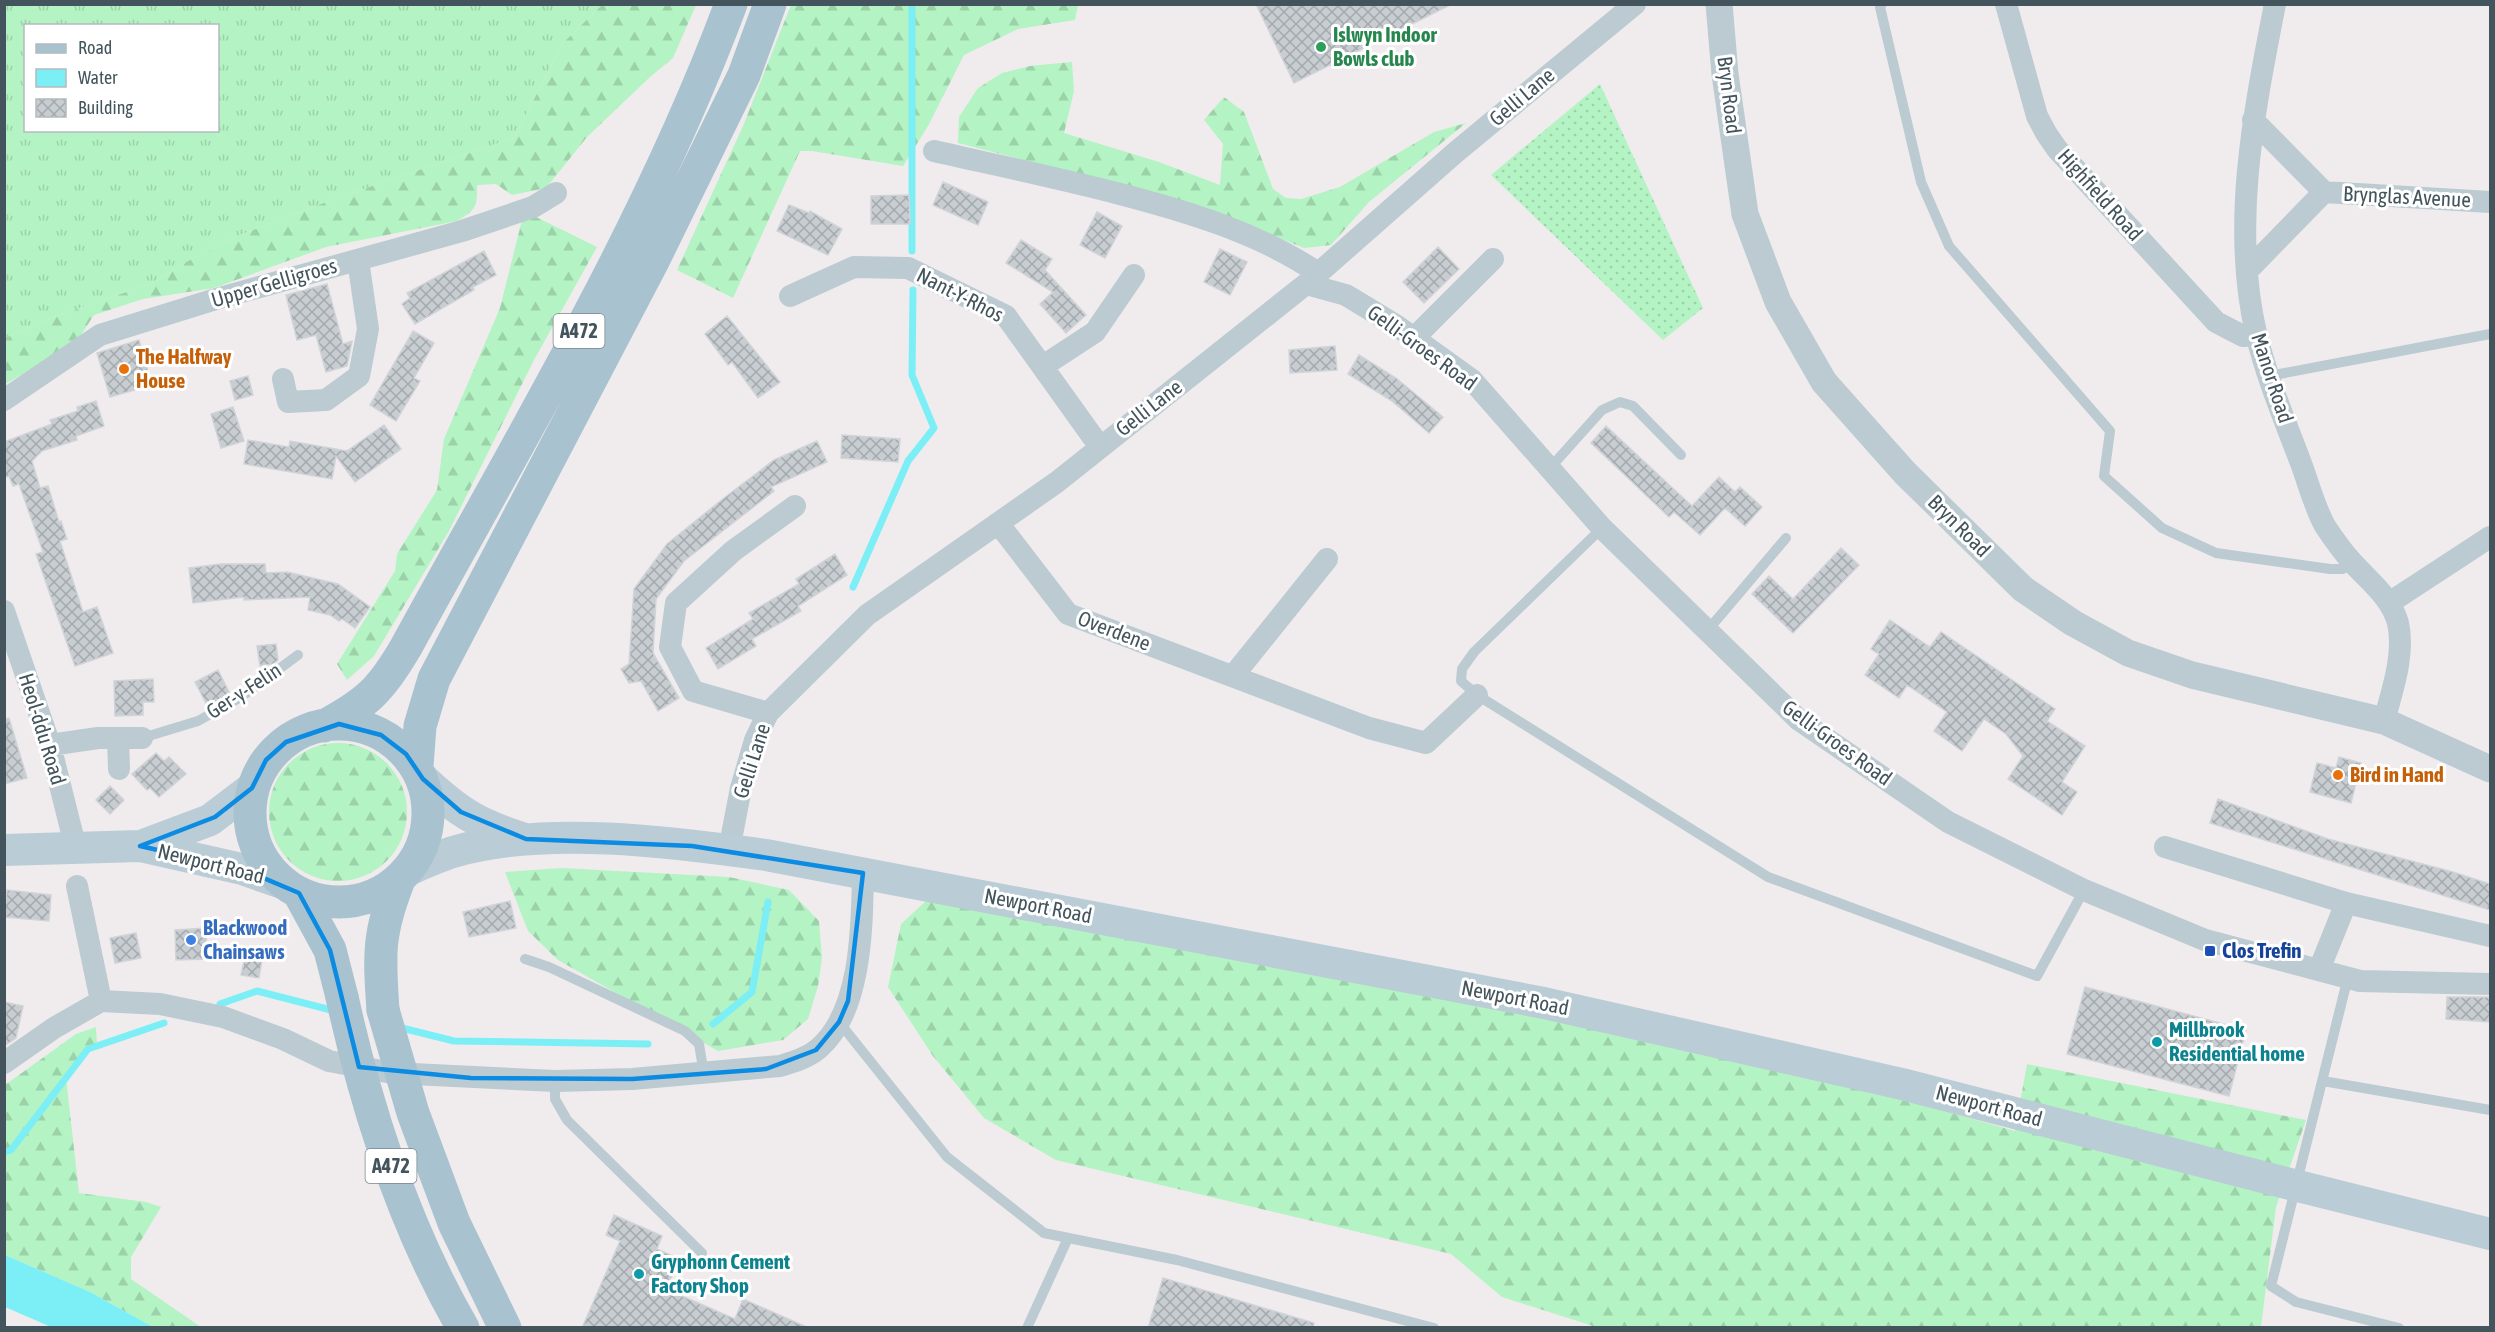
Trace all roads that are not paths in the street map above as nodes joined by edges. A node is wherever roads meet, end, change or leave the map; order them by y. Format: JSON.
{"nodes":[{"id":1,"x":731,"y":4,"type":"edge"},
{"id":2,"x":770,"y":4,"type":"edge"},
{"id":3,"x":1635,"y":4,"type":"edge"},
{"id":4,"x":1719,"y":4,"type":"edge"},
{"id":5,"x":1882,"y":4,"type":"edge"},
{"id":6,"x":2006,"y":4,"type":"edge"},
{"id":7,"x":2275,"y":4,"type":"edge"},
{"id":8,"x":2253,"y":120,"type":"junction"},
{"id":9,"x":934,"y":151,"type":"dead end"},
{"id":10,"x":2324,"y":192,"type":"junction"},
{"id":11,"x":556,"y":194,"type":"dead end"},
{"id":12,"x":2490,"y":202,"type":"edge"},
{"id":13,"x":1494,"y":259,"type":"dead end"},
{"id":14,"x":358,"y":260,"type":"junction"},
{"id":15,"x":2248,"y":270,"type":"junction"},
{"id":16,"x":1134,"y":275,"type":"dead end"},
{"id":17,"x":1312,"y":278,"type":"junction"},
{"id":18,"x":790,"y":296,"type":"dead end"},
{"id":19,"x":2490,"y":334,"type":"edge"},
{"id":20,"x":2257,"y":335,"type":"junction"},
{"id":21,"x":1414,"y":338,"type":"junction"},
{"id":22,"x":1043,"y":366,"type":"junction"},
{"id":23,"x":2269,"y":376,"type":"junction"},
{"id":24,"x":284,"y":379,"type":"dead end"},
{"id":25,"x":4,"y":400,"type":"edge"},
{"id":26,"x":1100,"y":447,"type":"junction"},
{"id":27,"x":1681,"y":455,"type":"dead end"},
{"id":28,"x":1550,"y":468,"type":"junction"},
{"id":29,"x":795,"y":506,"type":"dead end"},
{"id":30,"x":998,"y":523,"type":"junction"},
{"id":31,"x":1602,"y":528,"type":"junction"},
{"id":32,"x":2490,"y":537,"type":"edge"},
{"id":33,"x":1786,"y":538,"type":"dead end"},
{"id":34,"x":1327,"y":559,"type":"dead end"},
{"id":35,"x":2351,"y":561,"type":"junction"},
{"id":36,"x":2389,"y":603,"type":"junction"},
{"id":37,"x":4,"y":611,"type":"edge"},
{"id":38,"x":1708,"y":630,"type":"junction"},
{"id":39,"x":298,"y":655,"type":"dead end"},
{"id":40,"x":1233,"y":676,"type":"junction"},
{"id":41,"x":1477,"y":695,"type":"junction"},
{"id":42,"x":768,"y":713,"type":"junction"},
{"id":43,"x":2384,"y":721,"type":"junction"},
{"id":44,"x":324,"y":726,"type":"junction"},
{"id":45,"x":142,"y":738,"type":"joint"},
{"id":46,"x":118,"y":739,"type":"junction"},
{"id":47,"x":50,"y":745,"type":"junction"},
{"id":48,"x":119,"y":769,"type":"dead end"},
{"id":49,"x":2490,"y":769,"type":"edge"},
{"id":50,"x":420,"y":773,"type":"junction"},
{"id":51,"x":252,"y":788,"type":"junction"},
{"id":52,"x":526,"y":839,"type":"junction"},
{"id":53,"x":140,"y":846,"type":"junction"},
{"id":54,"x":2165,"y":847,"type":"dead end"},
{"id":55,"x":76,"y":849,"type":"junction"},
{"id":56,"x":4,"y":850,"type":"edge"},
{"id":57,"x":729,"y":850,"type":"junction"},
{"id":58,"x":863,"y":873,"type":"junction"},
{"id":59,"x":402,"y":875,"type":"junction"},
{"id":60,"x":77,"y":886,"type":"dead end"},
{"id":61,"x":290,"y":888,"type":"junction"},
{"id":62,"x":2084,"y":890,"type":"junction"},
{"id":63,"x":2346,"y":903,"type":"junction"},
{"id":64,"x":2490,"y":936,"type":"edge"},
{"id":65,"x":525,"y":958,"type":"dead end"},
{"id":66,"x":2319,"y":970,"type":"junction"},
{"id":67,"x":2348,"y":977,"type":"junction"},
{"id":68,"x":2490,"y":984,"type":"edge"},
{"id":69,"x":101,"y":1001,"type":"junction"},
{"id":70,"x":839,"y":1022,"type":"junction"},
{"id":71,"x":4,"y":1063,"type":"edge"},
{"id":72,"x":704,"y":1074,"type":"junction"},
{"id":73,"x":555,"y":1081,"type":"junction"},
{"id":74,"x":2323,"y":1081,"type":"junction"},
{"id":75,"x":2490,"y":1110,"type":"edge"},
{"id":76,"x":2298,"y":1186,"type":"junction"},
{"id":77,"x":2490,"y":1234,"type":"edge"},
{"id":78,"x":1068,"y":1238,"type":"junction"},
{"id":79,"x":702,"y":1253,"type":"dead end"},
{"id":80,"x":463,"y":1328,"type":"edge"},
{"id":81,"x":505,"y":1328,"type":"edge"},
{"id":82,"x":1027,"y":1328,"type":"edge"},
{"id":83,"x":1434,"y":1328,"type":"edge"},
{"id":84,"x":2399,"y":1328,"type":"edge"}],
"edges":[{"from":1,"to":44,"type":"main road","number":"A472"},
{"from":2,"to":50,"type":"main road","number":"A472"},
{"from":3,"to":17,"type":"street","name":"Gelli Lane"},
{"from":4,"to":43,"type":"street","name":"Bryn Road"},
{"from":5,"to":35,"type":"lane"},
{"from":6,"to":20,"type":"street","name":"Highfield Road"},
{"from":7,"to":8,"type":"street","name":"Manor Road"},
{"from":8,"to":10,"type":"street","name":"Brynglas Avenue"},
{"from":8,"to":15,"type":"street","name":"Manor Road"},
{"from":9,"to":17,"type":"street","name":"Gelli-Groes Road"},
{"from":10,"to":12,"type":"street","name":"Brynglas Avenue"},
{"from":10,"to":15,"type":"street","name":"Brynglas Avenue"},
{"from":11,"to":14,"type":"street","name":"Upper Gelligroes"},
{"from":13,"to":21,"type":"street"},
{"from":14,"to":24,"type":"street"},
{"from":14,"to":25,"type":"street","name":"Upper Gelligroes"},
{"from":15,"to":20,"type":"street","name":"Manor Road"},
{"from":16,"to":22,"type":"street"},
{"from":17,"to":21,"type":"street","name":"Gelli-Groes Road"},
{"from":17,"to":26,"type":"street","name":"Gelli Lane"},
{"from":18,"to":22,"type":"street","name":"Nant-Y-Rhos"},
{"from":19,"to":23,"type":"lane"},
{"from":20,"to":23,"type":"street","name":"Manor Road"},
{"from":21,"to":28,"type":"street","name":"Gelli-Groes Road"},
{"from":22,"to":26,"type":"street","name":"Nant-Y-Rhos"},
{"from":23,"to":35,"type":"street","name":"Manor Road"},
{"from":26,"to":30,"type":"street","name":"Gelli Lane"},
{"from":27,"to":28,"type":"lane"},
{"from":28,"to":31,"type":"street","name":"Gelli-Groes Road"},
{"from":29,"to":42,"type":"street"},
{"from":30,"to":40,"type":"street","name":"Overdene"},
{"from":30,"to":42,"type":"street","name":"Gelli Lane"},
{"from":31,"to":38,"type":"street","name":"Gelli-Groes Road"},
{"from":31,"to":41,"type":"lane"},
{"from":32,"to":36,"type":"street"},
{"from":33,"to":38,"type":"lane"},
{"from":34,"to":40,"type":"street"},
{"from":35,"to":36,"type":"street","name":"Manor Road"},
{"from":36,"to":43,"type":"street","name":"Manor Road"},
{"from":37,"to":47,"type":"street","name":"Heol-ddu Road"},
{"from":38,"to":62,"type":"street","name":"Gelli-Groes Road"},
{"from":39,"to":45,"type":"lane","name":"Ger-y-Felin"},
{"from":40,"to":41,"type":"street","name":"Overdene"},
{"from":41,"to":62,"type":"lane"},
{"from":42,"to":57,"type":"street","name":"Gelli Lane"},
{"from":43,"to":49,"type":"street","name":"Bryn Road"},
{"from":44,"to":50,"type":"main road"},
{"from":44,"to":51,"type":"main road"},
{"from":45,"to":46,"type":"street","name":"Ger-y-Felin"},
{"from":46,"to":47,"type":"street","name":"Ger-y-Felin"},
{"from":46,"to":48,"type":"street"},
{"from":47,"to":55,"type":"street","name":"Heol-ddu Road"},
{"from":50,"to":52,"type":"main road","name":"Newport Road"},
{"from":50,"to":59,"type":"main road"},
{"from":51,"to":53,"type":"main road","name":"Newport Road"},
{"from":51,"to":61,"type":"main road"},
{"from":52,"to":57,"type":"main road","name":"Newport Road"},
{"from":52,"to":59,"type":"main road","name":"Newport Road"},
{"from":53,"to":55,"type":"main road","name":"Newport Road"},
{"from":53,"to":61,"type":"main road","name":"Newport Road"},
{"from":54,"to":63,"type":"street"},
{"from":55,"to":56,"type":"main road","name":"Newport Road"},
{"from":57,"to":58,"type":"main road","name":"Newport Road"},
{"from":58,"to":70,"type":"street"},
{"from":58,"to":76,"type":"main road","name":"Newport Road"},
{"from":59,"to":61,"type":"main road"},
{"from":59,"to":81,"type":"main road","number":"A472","bridge":true},
{"from":60,"to":69,"type":"street"},
{"from":61,"to":80,"type":"main road","number":"A472","bridge":true},
{"from":62,"to":66,"type":"street","name":"Gelli-Groes Road"},
{"from":63,"to":64,"type":"street"},
{"from":63,"to":66,"type":"street"},
{"from":65,"to":72,"type":"lane"},
{"from":66,"to":67,"type":"street","name":"Gelli-Groes Road"},
{"from":67,"to":68,"type":"street","name":"Gelli-Groes Road"},
{"from":67,"to":74,"type":"lane"},
{"from":69,"to":71,"type":"street"},
{"from":69,"to":73,"type":"street"},
{"from":70,"to":72,"type":"street"},
{"from":70,"to":78,"type":"lane"},
{"from":72,"to":73,"type":"street"},
{"from":73,"to":79,"type":"lane"},
{"from":74,"to":75,"type":"lane"},
{"from":74,"to":76,"type":"lane"},
{"from":76,"to":77,"type":"main road","name":"Newport Road"},
{"from":76,"to":84,"type":"lane"},
{"from":78,"to":82,"type":"lane"},
{"from":78,"to":83,"type":"lane"}]}
